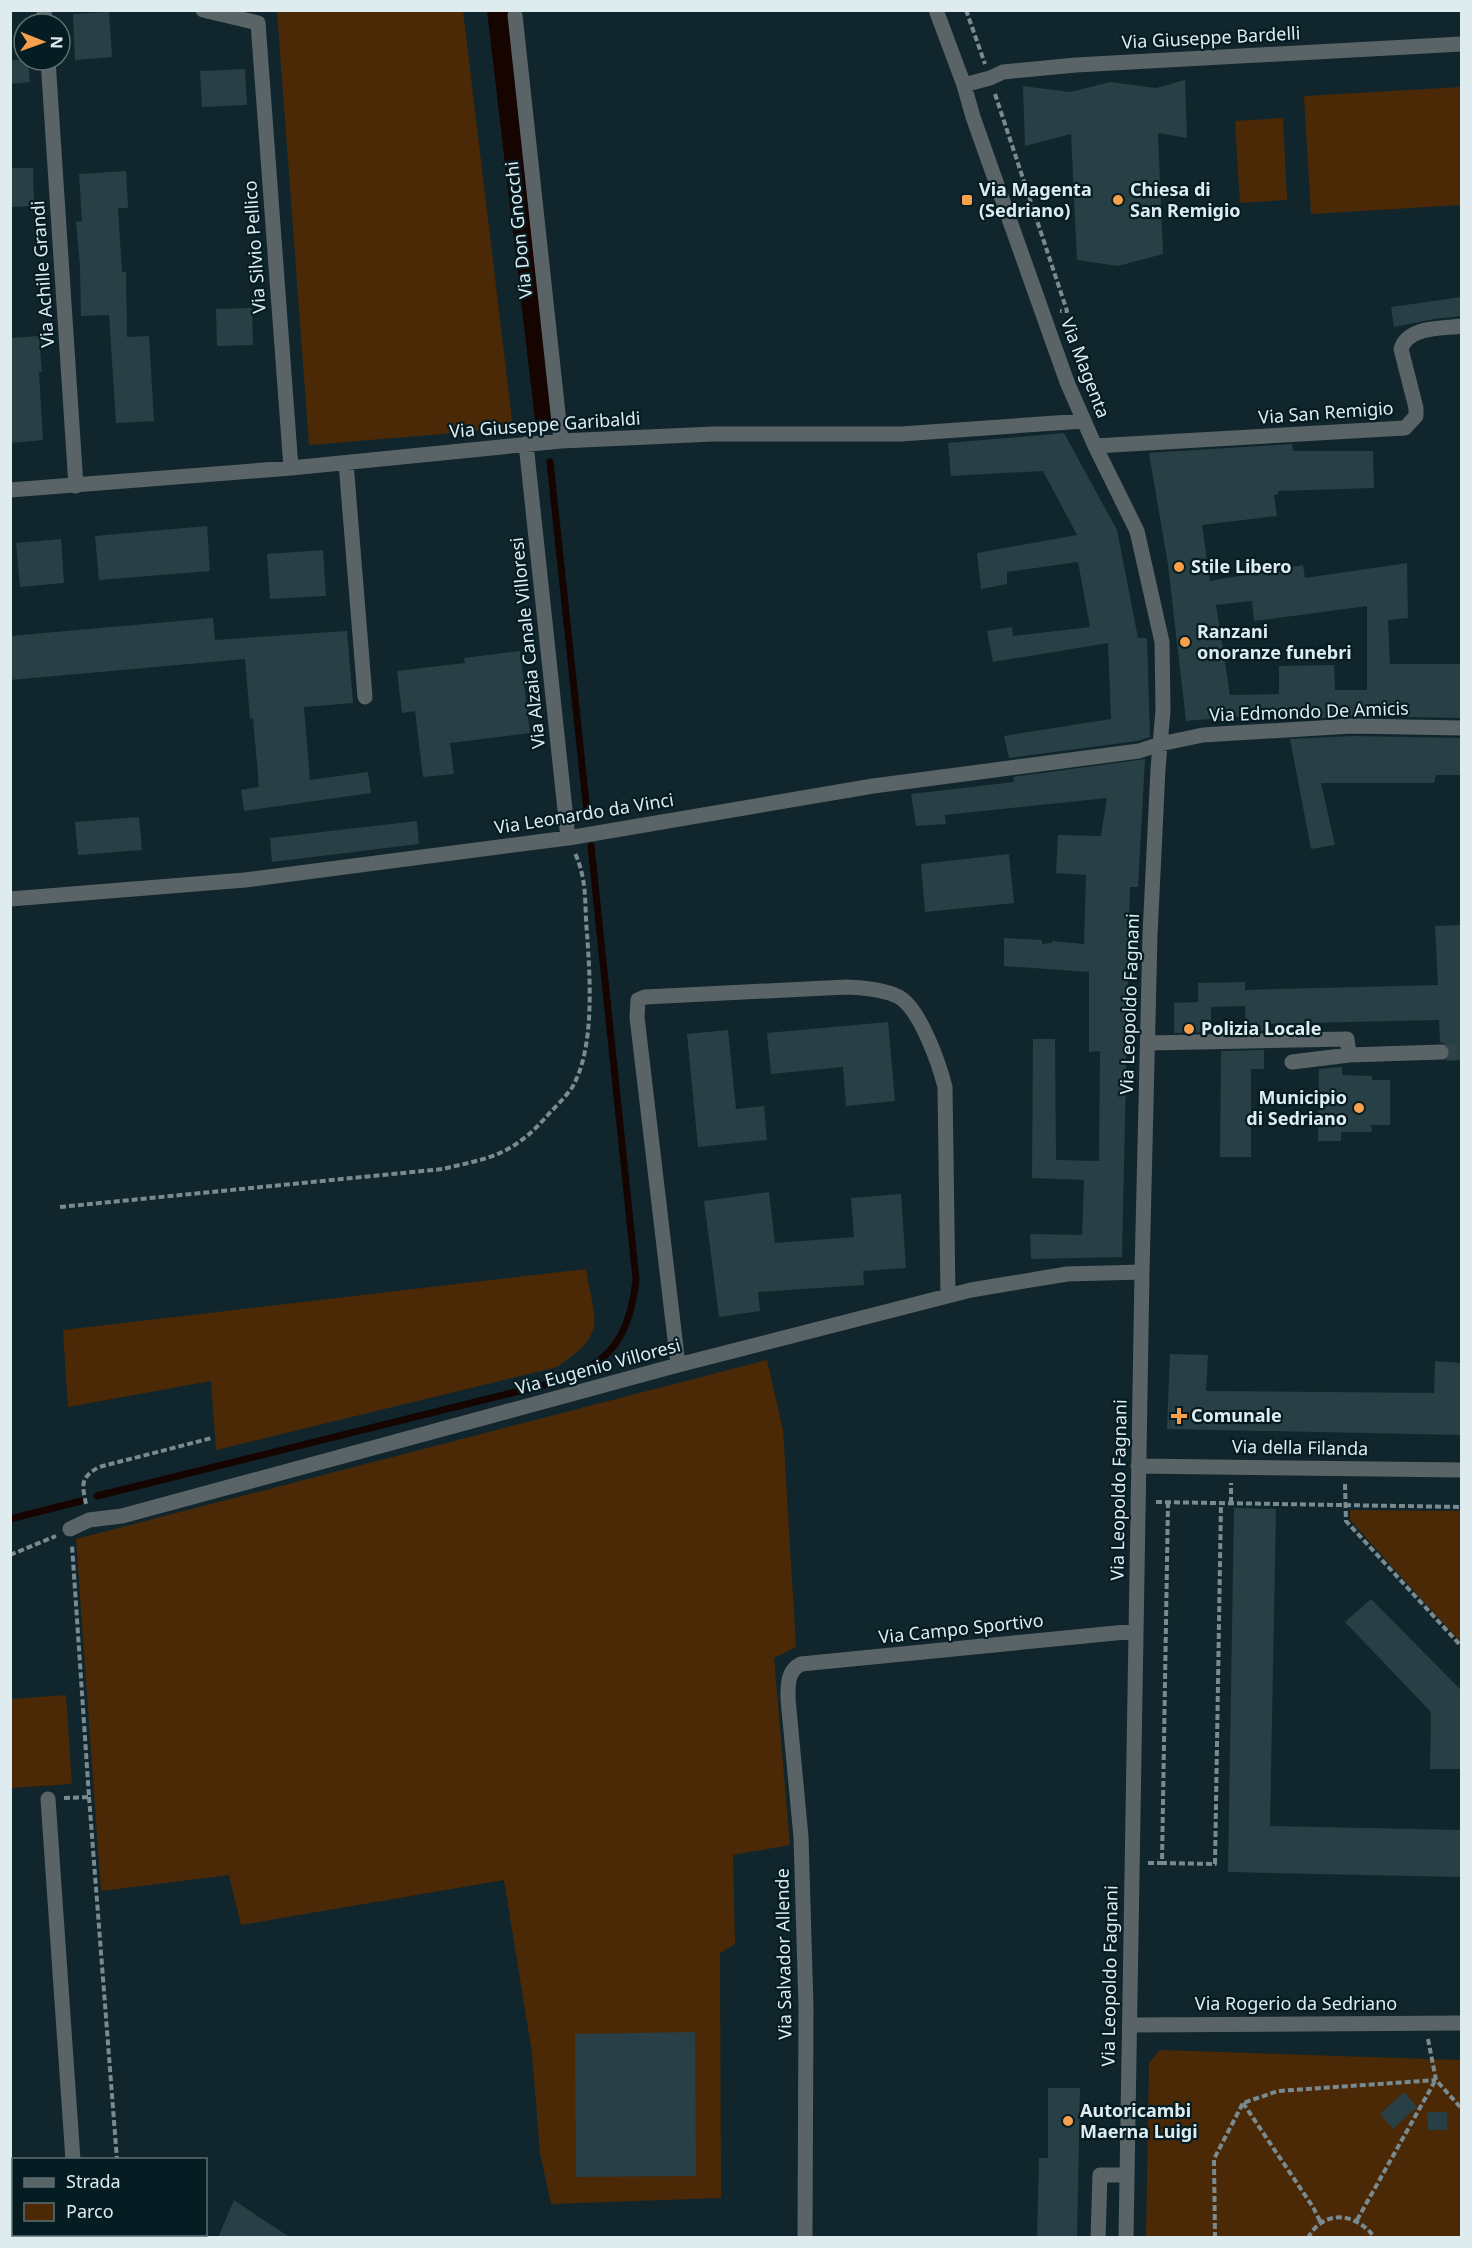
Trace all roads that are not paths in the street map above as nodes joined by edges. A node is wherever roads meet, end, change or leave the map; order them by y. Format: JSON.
{"nodes":[{"id":1,"x":203,"y":10,"type":"edge"},
{"id":2,"x":936,"y":10,"type":"edge"},
{"id":3,"x":515,"y":15,"type":"dead end"},
{"id":4,"x":1461,"y":44,"type":"edge"},
{"id":5,"x":49,"y":72,"type":"edge"},
{"id":6,"x":964,"y":85,"type":"junction"},
{"id":7,"x":1461,"y":326,"type":"edge"},
{"id":8,"x":1084,"y":421,"type":"junction"},
{"id":9,"x":561,"y":441,"type":"junction"},
{"id":10,"x":526,"y":444,"type":"junction"},
{"id":11,"x":1095,"y":446,"type":"junction"},
{"id":12,"x":346,"y":463,"type":"junction"},
{"id":13,"x":291,"y":468,"type":"junction"},
{"id":14,"x":76,"y":486,"type":"junction"},
{"id":15,"x":10,"y":490,"type":"edge"},
{"id":16,"x":365,"y":697,"type":"dead end"},
{"id":17,"x":1461,"y":728,"type":"edge"},
{"id":18,"x":1160,"y":744,"type":"junction"},
{"id":19,"x":568,"y":838,"type":"junction"},
{"id":20,"x":10,"y":899,"type":"edge"},
{"id":21,"x":1148,"y":1044,"type":"junction"},
{"id":22,"x":1441,"y":1052,"type":"tunnel mouth"},
{"id":23,"x":1349,"y":1055,"type":"junction"},
{"id":24,"x":1292,"y":1062,"type":"dead end"},
{"id":25,"x":1142,"y":1272,"type":"junction"},
{"id":26,"x":948,"y":1296,"type":"junction"},
{"id":27,"x":678,"y":1365,"type":"junction"},
{"id":28,"x":1138,"y":1466,"type":"junction"},
{"id":29,"x":1461,"y":1470,"type":"edge"},
{"id":30,"x":70,"y":1529,"type":"road end"},
{"id":31,"x":1136,"y":1631,"type":"junction"},
{"id":32,"x":792,"y":1671,"type":"joint"},
{"id":33,"x":48,"y":1799,"type":"road end"},
{"id":34,"x":1461,"y":2023,"type":"edge"},
{"id":35,"x":1130,"y":2025,"type":"junction"},
{"id":36,"x":73,"y":2158,"type":"edge"},
{"id":37,"x":1127,"y":2175,"type":"junction"},
{"id":38,"x":805,"y":2238,"type":"edge"},
{"id":39,"x":1098,"y":2238,"type":"edge"},
{"id":40,"x":1126,"y":2238,"type":"edge"}],
"edges":[{"from":1,"to":13,"type":"street","name":"Via Silvio Pellico"},
{"from":2,"to":6,"type":"street","name":"Via Magenta"},
{"from":3,"to":9,"type":"street","name":"Via Don Gnocchi"},
{"from":4,"to":6,"type":"street","name":"Via Giuseppe Bardelli"},
{"from":5,"to":14,"type":"street","name":"Via Achille Grandi"},
{"from":6,"to":8,"type":"street","name":"Via Magenta"},
{"from":7,"to":11,"type":"street","name":"Via San Remigio"},
{"from":8,"to":9,"type":"street","name":"Via Giuseppe Garibaldi"},
{"from":8,"to":11,"type":"street","name":"Via Magenta"},
{"from":9,"to":10,"type":"street","name":"Via Giuseppe Garibaldi"},
{"from":10,"to":12,"type":"street","name":"Via Giuseppe Garibaldi"},
{"from":10,"to":19,"type":"street","name":"Via Alzaia Canale Villoresi"},
{"from":11,"to":18,"type":"street","name":"Via Magenta"},
{"from":12,"to":13,"type":"street","name":"Via Giuseppe Garibaldi"},
{"from":12,"to":16,"type":"street"},
{"from":13,"to":14,"type":"street","name":"Via Giuseppe Garibaldi"},
{"from":14,"to":15,"type":"street","name":"Via Giuseppe Garibaldi"},
{"from":17,"to":18,"type":"street","name":"Via Edmondo De Amicis"},
{"from":18,"to":19,"type":"street","name":"Via Leonardo da Vinci"},
{"from":18,"to":21,"type":"street","name":"Via Leopoldo Fagnani"},
{"from":19,"to":20,"type":"street","name":"Via Leonardo da Vinci"},
{"from":21,"to":23,"type":"street"},
{"from":21,"to":25,"type":"street","name":"Via Leopoldo Fagnani"},
{"from":22,"to":23,"type":"street"},
{"from":23,"to":24,"type":"street"},
{"from":25,"to":26,"type":"street","name":"Via Eugenio Villoresi"},
{"from":25,"to":28,"type":"street","name":"Via Leopoldo Fagnani"},
{"from":26,"to":27,"type":"street","name":"Via Eugenio Villoresi"},
{"from":26,"to":27,"type":"street"},
{"from":27,"to":30,"type":"street","name":"Via Eugenio Villoresi"},
{"from":28,"to":29,"type":"street","name":"Via della Filanda"},
{"from":28,"to":31,"type":"street","name":"Via Leopoldo Fagnani"},
{"from":31,"to":32,"type":"street","name":"Via Campo Sportivo"},
{"from":31,"to":35,"type":"street","name":"Via Leopoldo Fagnani"},
{"from":32,"to":38,"type":"street","name":"Via Salvador Allende"},
{"from":33,"to":36,"type":"street"},
{"from":34,"to":35,"type":"street","name":"Via Rogerio da Sedriano"},
{"from":35,"to":37,"type":"street","name":"Via Leopoldo Fagnani"},
{"from":37,"to":39,"type":"street"},
{"from":37,"to":40,"type":"street","name":"Via Leopoldo Fagnani"}]}
